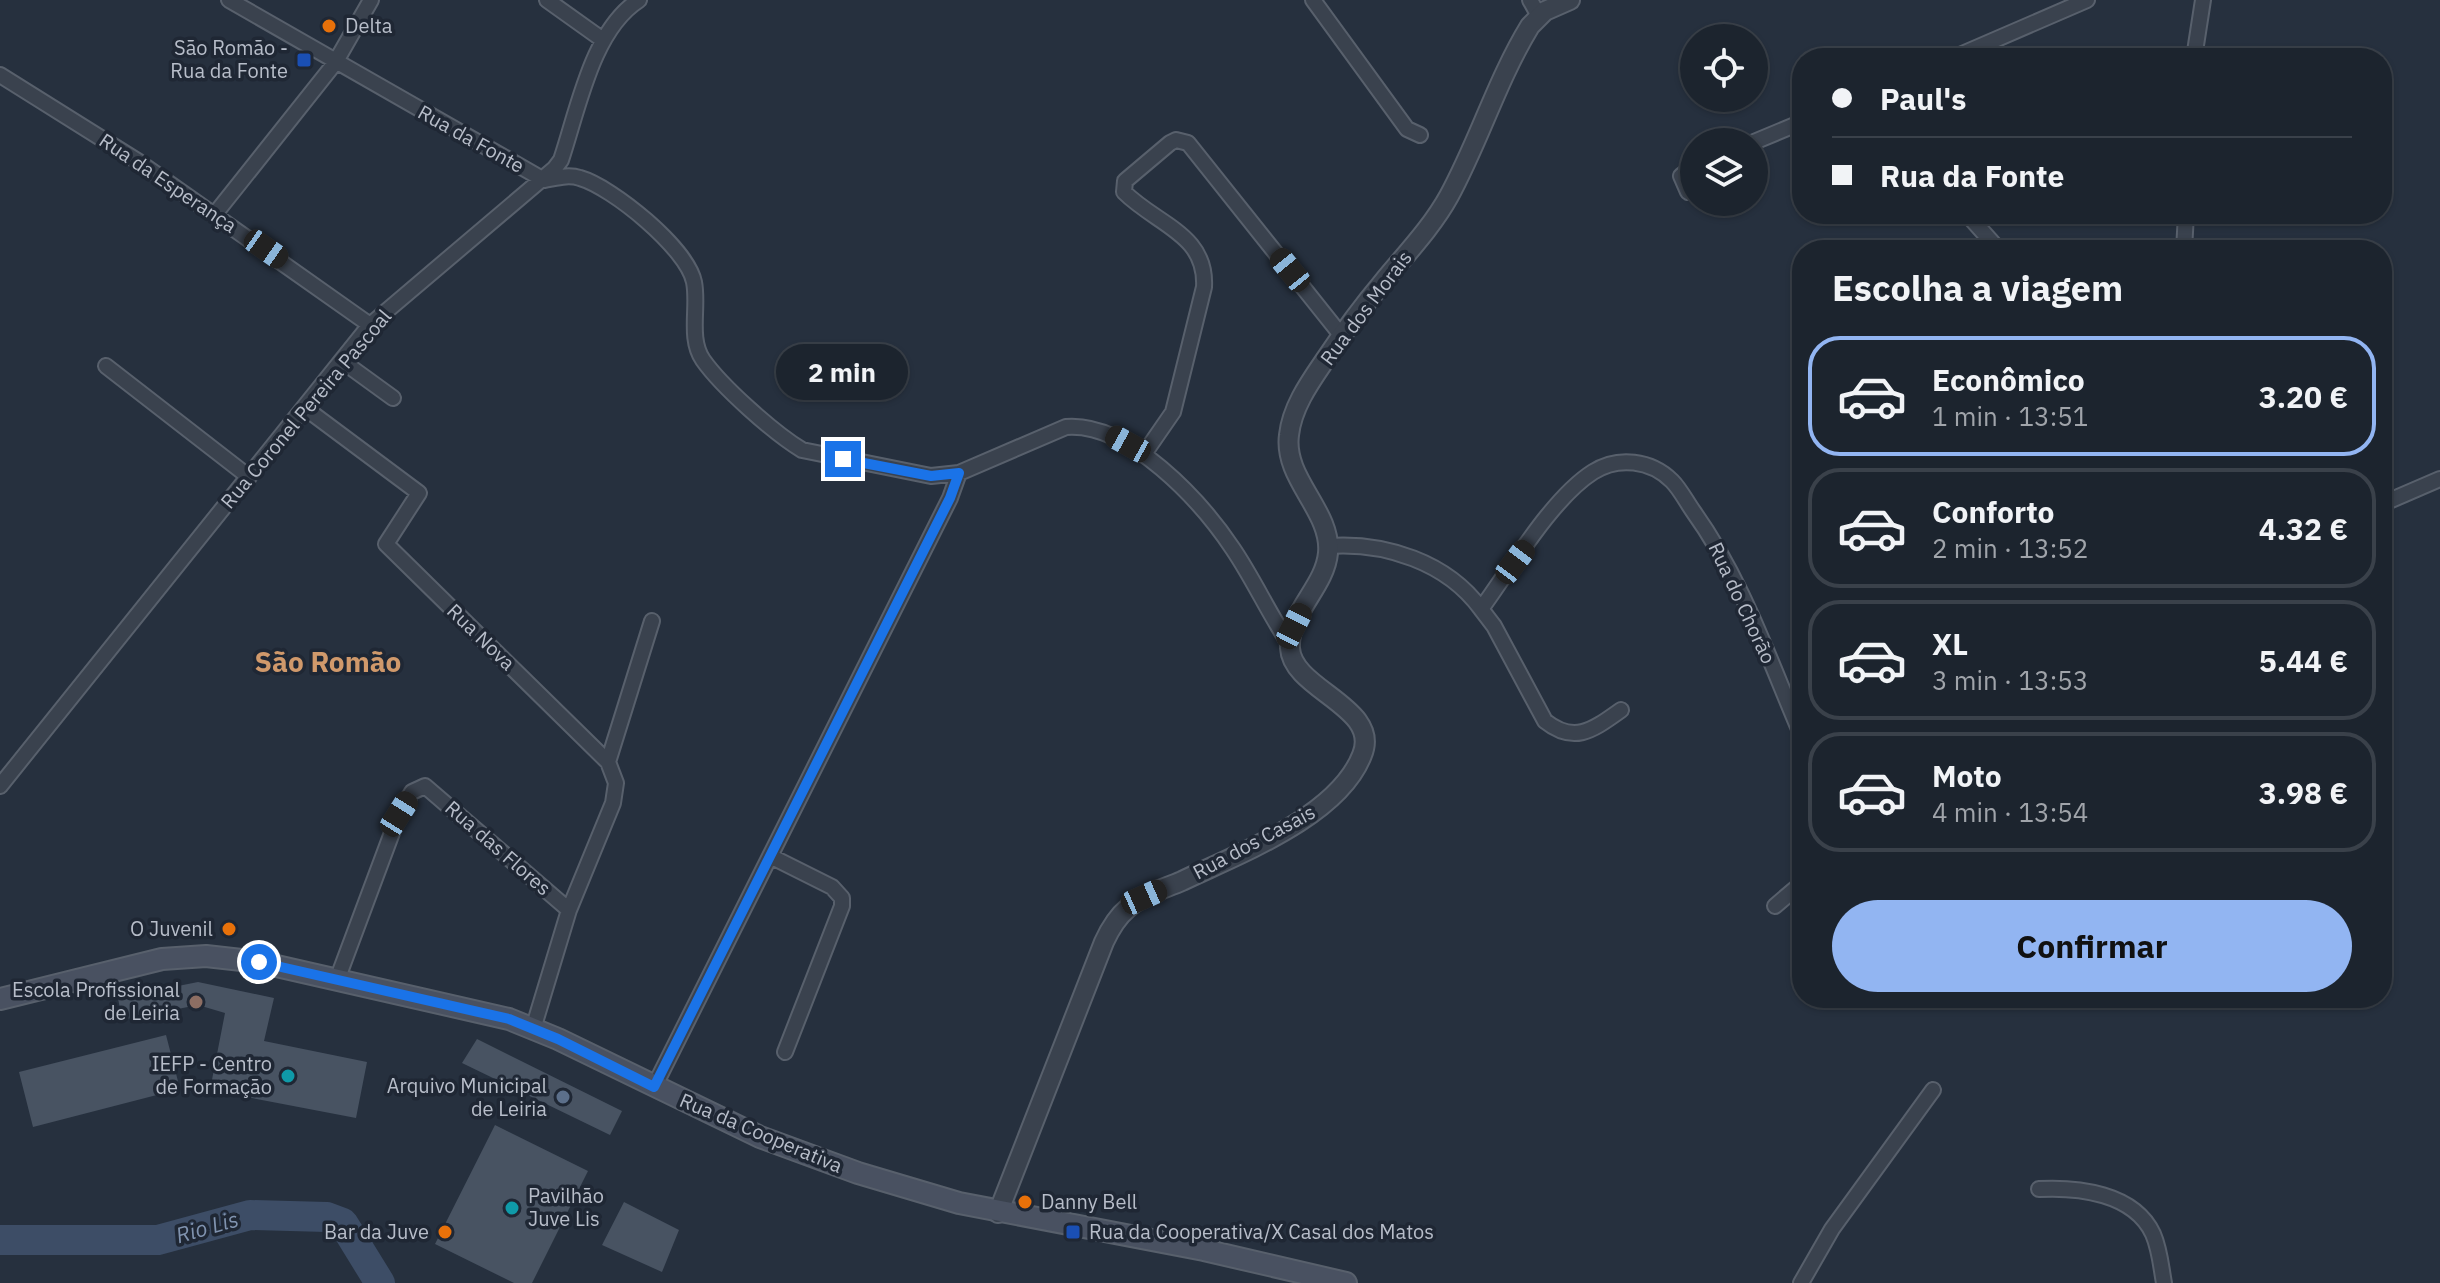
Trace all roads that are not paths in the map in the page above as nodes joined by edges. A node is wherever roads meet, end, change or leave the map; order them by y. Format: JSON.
{"nodes":[{"id":1,"x":229,"y":0,"type":"edge"},
{"id":2,"x":371,"y":0,"type":"edge"},
{"id":3,"x":547,"y":0,"type":"edge"},
{"id":4,"x":639,"y":0,"type":"edge"},
{"id":5,"x":1313,"y":0,"type":"edge"},
{"id":6,"x":1570,"y":0,"type":"edge"},
{"id":7,"x":2087,"y":0,"type":"edge"},
{"id":8,"x":2203,"y":0,"type":"edge"},
{"id":9,"x":1534,"y":8,"type":"edge"},
{"id":10,"x":603,"y":40,"type":"junction"},
{"id":11,"x":1976,"y":48,"type":"edge"},
{"id":12,"x":2196,"y":48,"type":"edge"},
{"id":13,"x":335,"y":63,"type":"junction"},
{"id":14,"x":0,"y":75,"type":"edge"},
{"id":15,"x":1792,"y":126,"type":"edge"},
{"id":16,"x":1420,"y":135,"type":"dead end"},
{"id":17,"x":1768,"y":136,"type":"edge"},
{"id":18,"x":544,"y":180,"type":"junction"},
{"id":19,"x":215,"y":214,"type":"junction"},
{"id":20,"x":1976,"y":224,"type":"edge"},
{"id":21,"x":1990,"y":240,"type":"edge"},
{"id":22,"x":370,"y":325,"type":"junction"},
{"id":23,"x":1341,"y":335,"type":"junction"},
{"id":24,"x":342,"y":361,"type":"junction"},
{"id":25,"x":106,"y":366,"type":"dead end"},
{"id":26,"x":393,"y":398,"type":"dead end"},
{"id":27,"x":305,"y":408,"type":"junction"},
{"id":28,"x":1144,"y":454,"type":"junction"},
{"id":29,"x":959,"y":473,"type":"junction"},
{"id":30,"x":249,"y":477,"type":"junction"},
{"id":31,"x":2440,"y":479,"type":"edge"},
{"id":32,"x":2392,"y":500,"type":"edge"},
{"id":33,"x":1328,"y":546,"type":"junction"},
{"id":34,"x":1481,"y":609,"type":"junction"},
{"id":35,"x":652,"y":621,"type":"dead end"},
{"id":36,"x":1290,"y":645,"type":"junction"},
{"id":37,"x":1621,"y":710,"type":"dead end"},
{"id":38,"x":1792,"y":713,"type":"edge"},
{"id":39,"x":608,"y":762,"type":"junction"},
{"id":40,"x":0,"y":786,"type":"edge"},
{"id":41,"x":770,"y":856,"type":"junction"},
{"id":42,"x":1792,"y":892,"type":"edge"},
{"id":43,"x":1775,"y":906,"type":"dead end"},
{"id":44,"x":569,"y":910,"type":"junction"},
{"id":45,"x":337,"y":980,"type":"junction"},
{"id":46,"x":0,"y":999,"type":"edge"},
{"id":47,"x":533,"y":1029,"type":"junction"},
{"id":48,"x":785,"y":1052,"type":"dead end"},
{"id":49,"x":654,"y":1087,"type":"junction"},
{"id":50,"x":1933,"y":1090,"type":"dead end"},
{"id":51,"x":2039,"y":1189,"type":"dead end"},
{"id":52,"x":998,"y":1213,"type":"junction"},
{"id":53,"x":1346,"y":1283,"type":"edge"},
{"id":54,"x":1801,"y":1283,"type":"edge"},
{"id":55,"x":2164,"y":1283,"type":"edge"}],
"edges":[{"from":1,"to":13,"type":"street","name":"Rua da Fonte"},
{"from":2,"to":13,"type":"street"},
{"from":3,"to":10,"type":"street"},
{"from":4,"to":10,"type":"street","name":"Rua Coronel Pereira Pascoal"},
{"from":5,"to":16,"type":"street"},
{"from":6,"to":9,"type":"street","name":"Rua dos Morais"},
{"from":7,"to":11,"type":"street"},
{"from":8,"to":12,"type":"street"},
{"from":9,"to":23,"type":"street","name":"Rua dos Morais"},
{"from":10,"to":18,"type":"street","name":"Rua Coronel Pereira Pascoal"},
{"from":13,"to":18,"type":"street","name":"Rua da Fonte"},
{"from":13,"to":19,"type":"street"},
{"from":14,"to":19,"type":"street","name":"Rua da Esperança"},
{"from":15,"to":17,"type":"street"},
{"from":18,"to":22,"type":"street","name":"Rua Coronel Pereira Pascoal"},
{"from":18,"to":29,"type":"street","name":"Rua da Fonte"},
{"from":19,"to":22,"type":"street","name":"Rua da Esperança"},
{"from":20,"to":21,"type":"street"},
{"from":22,"to":24,"type":"street","name":"Rua Coronel Pereira Pascoal"},
{"from":23,"to":28,"type":"street"},
{"from":23,"to":33,"type":"street","name":"Rua dos Morais"},
{"from":24,"to":26,"type":"street"},
{"from":24,"to":27,"type":"street","name":"Rua Coronel Pereira Pascoal"},
{"from":25,"to":30,"type":"street"},
{"from":27,"to":30,"type":"street","name":"Rua Coronel Pereira Pascoal"},
{"from":27,"to":39,"type":"street","name":"Rua Nova"},
{"from":28,"to":29,"type":"street","name":"Rua da Fonte"},
{"from":28,"to":36,"type":"street","name":"Rua da Fonte"},
{"from":29,"to":41,"type":"street"},
{"from":30,"to":40,"type":"street","name":"Rua Coronel Pereira Pascoal"},
{"from":31,"to":32,"type":"street"},
{"from":33,"to":34,"type":"street"},
{"from":33,"to":36,"type":"street"},
{"from":34,"to":37,"type":"street"},
{"from":34,"to":38,"type":"street","name":"Rua do Chorão"},
{"from":35,"to":39,"type":"street"},
{"from":36,"to":52,"type":"street","name":"Rua dos Casais"},
{"from":39,"to":44,"type":"street"},
{"from":41,"to":48,"type":"street"},
{"from":41,"to":49,"type":"street"},
{"from":42,"to":43,"type":"street"},
{"from":44,"to":45,"type":"street","name":"Rua das Flores"},
{"from":44,"to":47,"type":"street","name":"Rua das Flores"},
{"from":45,"to":46,"type":"main road","name":"Rua da Cooperativa"},
{"from":45,"to":47,"type":"main road","name":"Rua da Cooperativa"},
{"from":47,"to":49,"type":"main road","name":"Rua da Cooperativa"},
{"from":49,"to":52,"type":"main road","name":"Rua da Cooperativa"},
{"from":50,"to":54,"type":"street"},
{"from":51,"to":55,"type":"street"},
{"from":52,"to":53,"type":"main road","name":"Rua da Cooperativa"}]}
